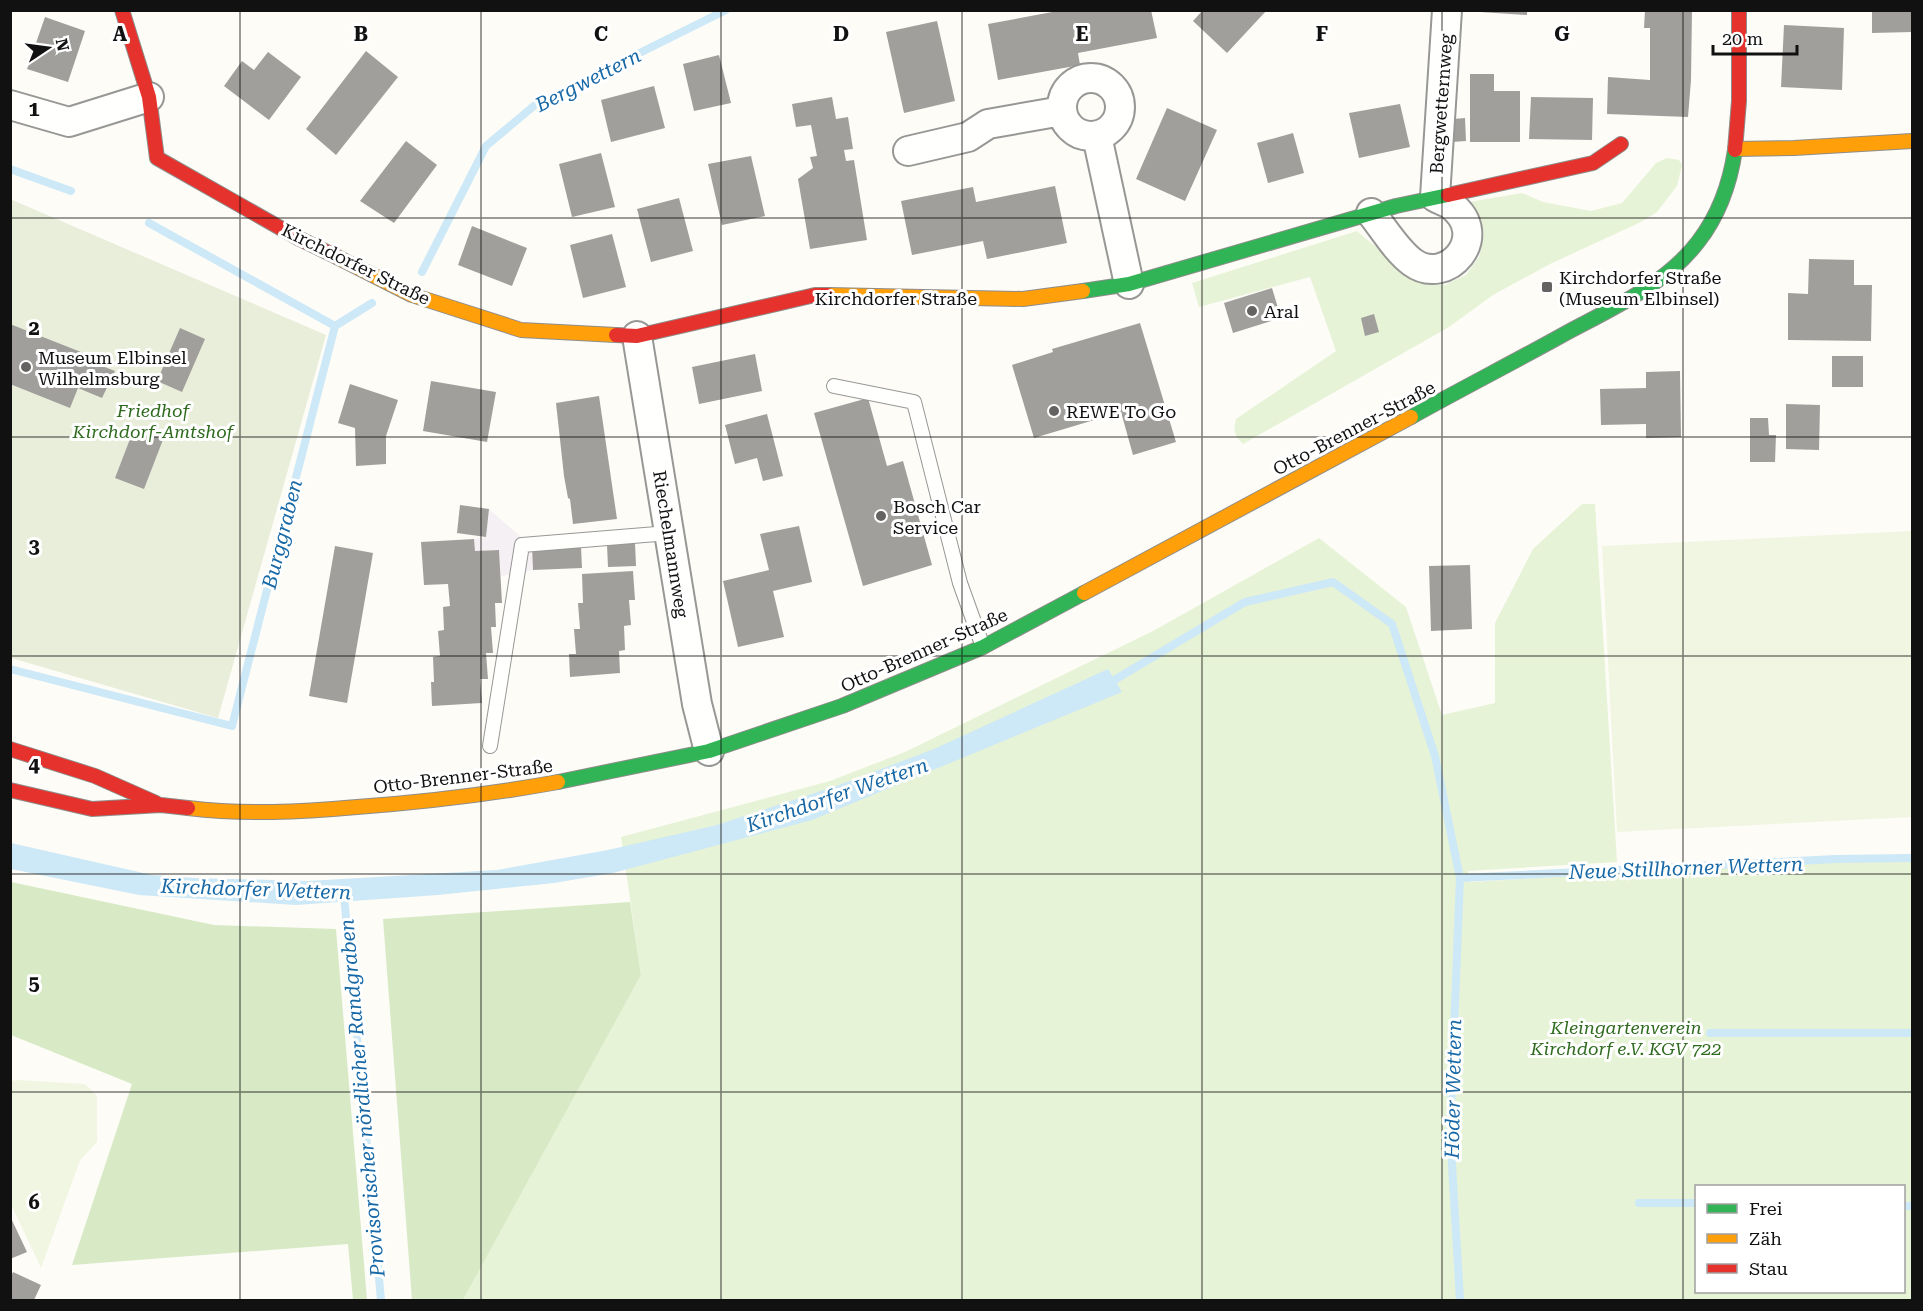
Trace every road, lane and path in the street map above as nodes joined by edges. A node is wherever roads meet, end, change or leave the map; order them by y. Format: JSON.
{"nodes":[{"id":1,"x":122,"y":10,"type":"edge"},
{"id":2,"x":1447,"y":10,"type":"edge"},
{"id":3,"x":1739,"y":10,"type":"edge"},
{"id":4,"x":150,"y":97,"type":"junction"},
{"id":5,"x":10,"y":105,"type":"edge"},
{"id":6,"x":1062,"y":111,"type":"junction"},
{"id":7,"x":1097,"y":136,"type":"junction"},
{"id":8,"x":1912,"y":141,"type":"edge"},
{"id":9,"x":1621,"y":144,"type":"dead end"},
{"id":10,"x":1735,"y":149,"type":"junction"},
{"id":11,"x":908,"y":151,"type":"dead end"},
{"id":12,"x":1435,"y":197,"type":"junction"},
{"id":13,"x":1371,"y":213,"type":"junction"},
{"id":14,"x":1129,"y":284,"type":"junction"},
{"id":15,"x":637,"y":336,"type":"junction"},
{"id":16,"x":834,"y":386,"type":"dead end"},
{"id":17,"x":669,"y":532,"type":"junction"},
{"id":18,"x":983,"y":647,"type":"junction"},
{"id":19,"x":490,"y":746,"type":"dead end"},
{"id":20,"x":10,"y":749,"type":"edge"},
{"id":21,"x":709,"y":750,"type":"junction"},
{"id":22,"x":10,"y":790,"type":"edge"},
{"id":23,"x":161,"y":805,"type":"junction"}],
"edges":[{"from":1,"to":4,"type":"main road"},
{"from":2,"to":12,"type":"street","name":"Bergwetternweg"},
{"from":3,"to":10,"type":"main road","name":"Otto-Brenner-Straße"},
{"from":4,"to":5,"type":"street"},
{"from":4,"to":15,"type":"main road","name":"Kirchdorfer Straße"},
{"from":6,"to":7,"type":"street"},
{"from":6,"to":7,"type":"street"},
{"from":6,"to":11,"type":"street"},
{"from":7,"to":14,"type":"street"},
{"from":8,"to":10,"type":"main road"},
{"from":9,"to":12,"type":"main road","name":"Kirchdorfer Straße"},
{"from":10,"to":18,"type":"main road","name":"Otto-Brenner-Straße"},
{"from":12,"to":13,"type":"main road","name":"Kirchdorfer Straße"},
{"from":12,"to":13,"type":"street"},
{"from":13,"to":14,"type":"main road","name":"Kirchdorfer Straße"},
{"from":14,"to":15,"type":"main road","name":"Kirchdorfer Straße"},
{"from":15,"to":17,"type":"street","name":"Riechelmannweg"},
{"from":16,"to":18,"type":"lane"},
{"from":17,"to":19,"type":"lane"},
{"from":17,"to":21,"type":"street","name":"Riechelmannweg"},
{"from":18,"to":21,"type":"main road","name":"Otto-Brenner-Straße"},
{"from":20,"to":23,"type":"main road","name":"Otto-Brenner-Straße"},
{"from":21,"to":23,"type":"main road","name":"Otto-Brenner-Straße"},
{"from":22,"to":23,"type":"main road","name":"Otto-Brenner-Straße"}]}
